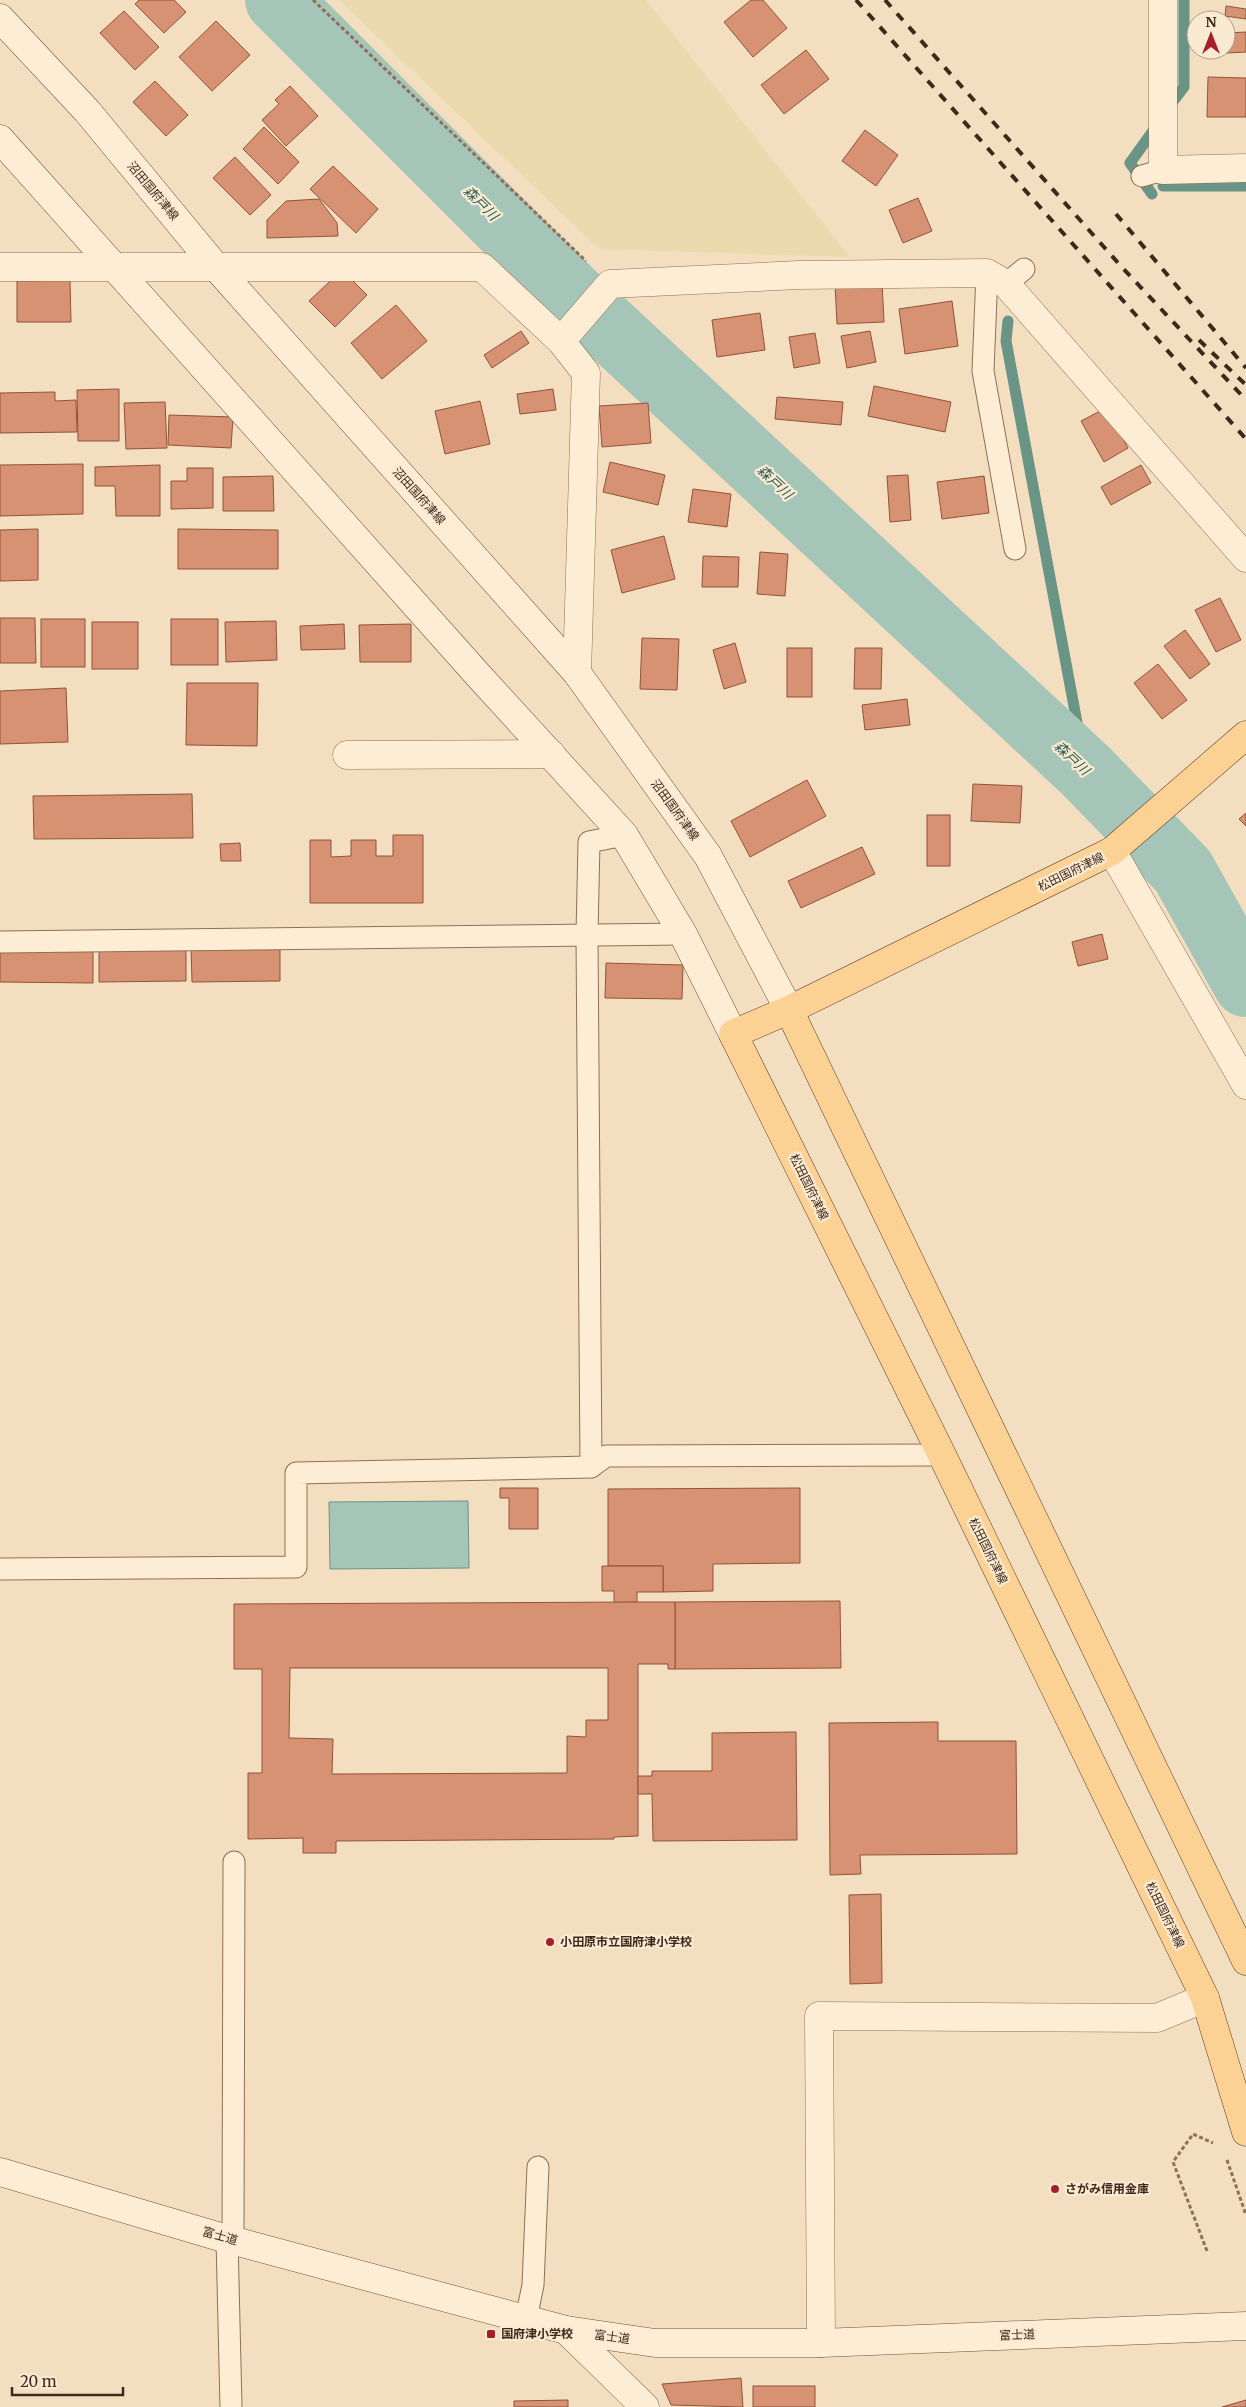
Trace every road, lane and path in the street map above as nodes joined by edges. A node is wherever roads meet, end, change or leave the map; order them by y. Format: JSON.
{"nodes":[{"id":1,"x":313,"y":0,"type":"edge"},
{"id":2,"x":1163,"y":0,"type":"edge"},
{"id":3,"x":0,"y":18,"type":"edge"},
{"id":4,"x":0,"y":139,"type":"edge"},
{"id":5,"x":1246,"y":168,"type":"edge"},
{"id":6,"x":0,"y":267,"type":"edge"},
{"id":7,"x":112,"y":267,"type":"junction"},
{"id":8,"x":216,"y":267,"type":"junction"},
{"id":9,"x":1006,"y":275,"type":"junction"},
{"id":10,"x":610,"y":284,"type":"junction"},
{"id":11,"x":561,"y":341,"type":"junction"},
{"id":12,"x":1016,"y":549,"type":"dead end"},
{"id":13,"x":1246,"y":558,"type":"edge"},
{"id":14,"x":577,"y":673,"type":"junction"},
{"id":15,"x":1246,"y":735,"type":"edge"},
{"id":16,"x":550,"y":754,"type":"junction"},
{"id":17,"x":347,"y":755,"type":"dead end"},
{"id":18,"x":624,"y":835,"type":"junction"},
{"id":19,"x":1116,"y":848,"type":"junction"},
{"id":20,"x":683,"y":934,"type":"junction"},
{"id":21,"x":587,"y":935,"type":"junction"},
{"id":22,"x":0,"y":942,"type":"edge"},
{"id":23,"x":789,"y":1010,"type":"junction"},
{"id":24,"x":733,"y":1034,"type":"junction"},
{"id":25,"x":1246,"y":1086,"type":"edge"},
{"id":26,"x":942,"y":1455,"type":"junction"},
{"id":27,"x":591,"y":1468,"type":"junction"},
{"id":28,"x":0,"y":1569,"type":"edge"},
{"id":29,"x":234,"y":1862,"type":"dead end"},
{"id":30,"x":1246,"y":1961,"type":"edge"},
{"id":31,"x":1205,"y":1998,"type":"junction"},
{"id":32,"x":1246,"y":2132,"type":"edge"},
{"id":33,"x":1215,"y":2144,"type":"dead end"},
{"id":34,"x":1226,"y":2156,"type":"dead end"},
{"id":35,"x":538,"y":2167,"type":"dead end"},
{"id":36,"x":0,"y":2172,"type":"edge"},
{"id":37,"x":1246,"y":2215,"type":"edge"},
{"id":38,"x":230,"y":2240,"type":"junction"},
{"id":39,"x":1207,"y":2251,"type":"dead end"},
{"id":40,"x":526,"y":2319,"type":"junction"},
{"id":41,"x":1246,"y":2326,"type":"edge"},
{"id":42,"x":566,"y":2330,"type":"junction"},
{"id":43,"x":821,"y":2343,"type":"junction"},
{"id":44,"x":231,"y":2407,"type":"edge"},
{"id":45,"x":645,"y":2407,"type":"edge"}],
"edges":[{"from":1,"to":10,"type":"path"},
{"from":2,"to":5,"type":"street"},
{"from":3,"to":8,"type":"street","name":"沼田国府津線"},
{"from":4,"to":7,"type":"street"},
{"from":6,"to":7,"type":"street"},
{"from":7,"to":8,"type":"street"},
{"from":7,"to":16,"type":"street"},
{"from":8,"to":11,"type":"street"},
{"from":8,"to":14,"type":"street","name":"沼田国府津線"},
{"from":9,"to":10,"type":"street"},
{"from":9,"to":12,"type":"lane"},
{"from":9,"to":13,"type":"street"},
{"from":10,"to":11,"type":"street"},
{"from":11,"to":14,"type":"street"},
{"from":14,"to":23,"type":"street","name":"沼田国府津線"},
{"from":15,"to":19,"type":"main road","name":"松田国府津線"},
{"from":16,"to":17,"type":"street"},
{"from":16,"to":18,"type":"street"},
{"from":18,"to":20,"type":"street"},
{"from":18,"to":21,"type":"lane"},
{"from":19,"to":23,"type":"main road","name":"松田国府津線"},
{"from":19,"to":25,"type":"street"},
{"from":20,"to":21,"type":"lane"},
{"from":20,"to":24,"type":"street"},
{"from":21,"to":22,"type":"lane"},
{"from":21,"to":27,"type":"lane"},
{"from":23,"to":24,"type":"main road","name":"松田国府津線"},
{"from":23,"to":30,"type":"main road"},
{"from":24,"to":26,"type":"main road","name":"松田国府津線"},
{"from":26,"to":27,"type":"lane"},
{"from":26,"to":31,"type":"main road","name":"松田国府津線"},
{"from":27,"to":28,"type":"lane"},
{"from":29,"to":38,"type":"lane"},
{"from":31,"to":32,"type":"main road","name":"松田国府津線"},
{"from":31,"to":43,"type":"street"},
{"from":33,"to":39,"type":"path"},
{"from":34,"to":37,"type":"path"},
{"from":35,"to":40,"type":"lane"},
{"from":36,"to":38,"type":"street","name":"富士道"},
{"from":38,"to":40,"type":"street","name":"富士道"},
{"from":38,"to":44,"type":"lane"},
{"from":40,"to":42,"type":"street","name":"富士道"},
{"from":41,"to":43,"type":"street","name":"富士道"},
{"from":42,"to":43,"type":"street","name":"富士道"},
{"from":42,"to":45,"type":"street"}]}
